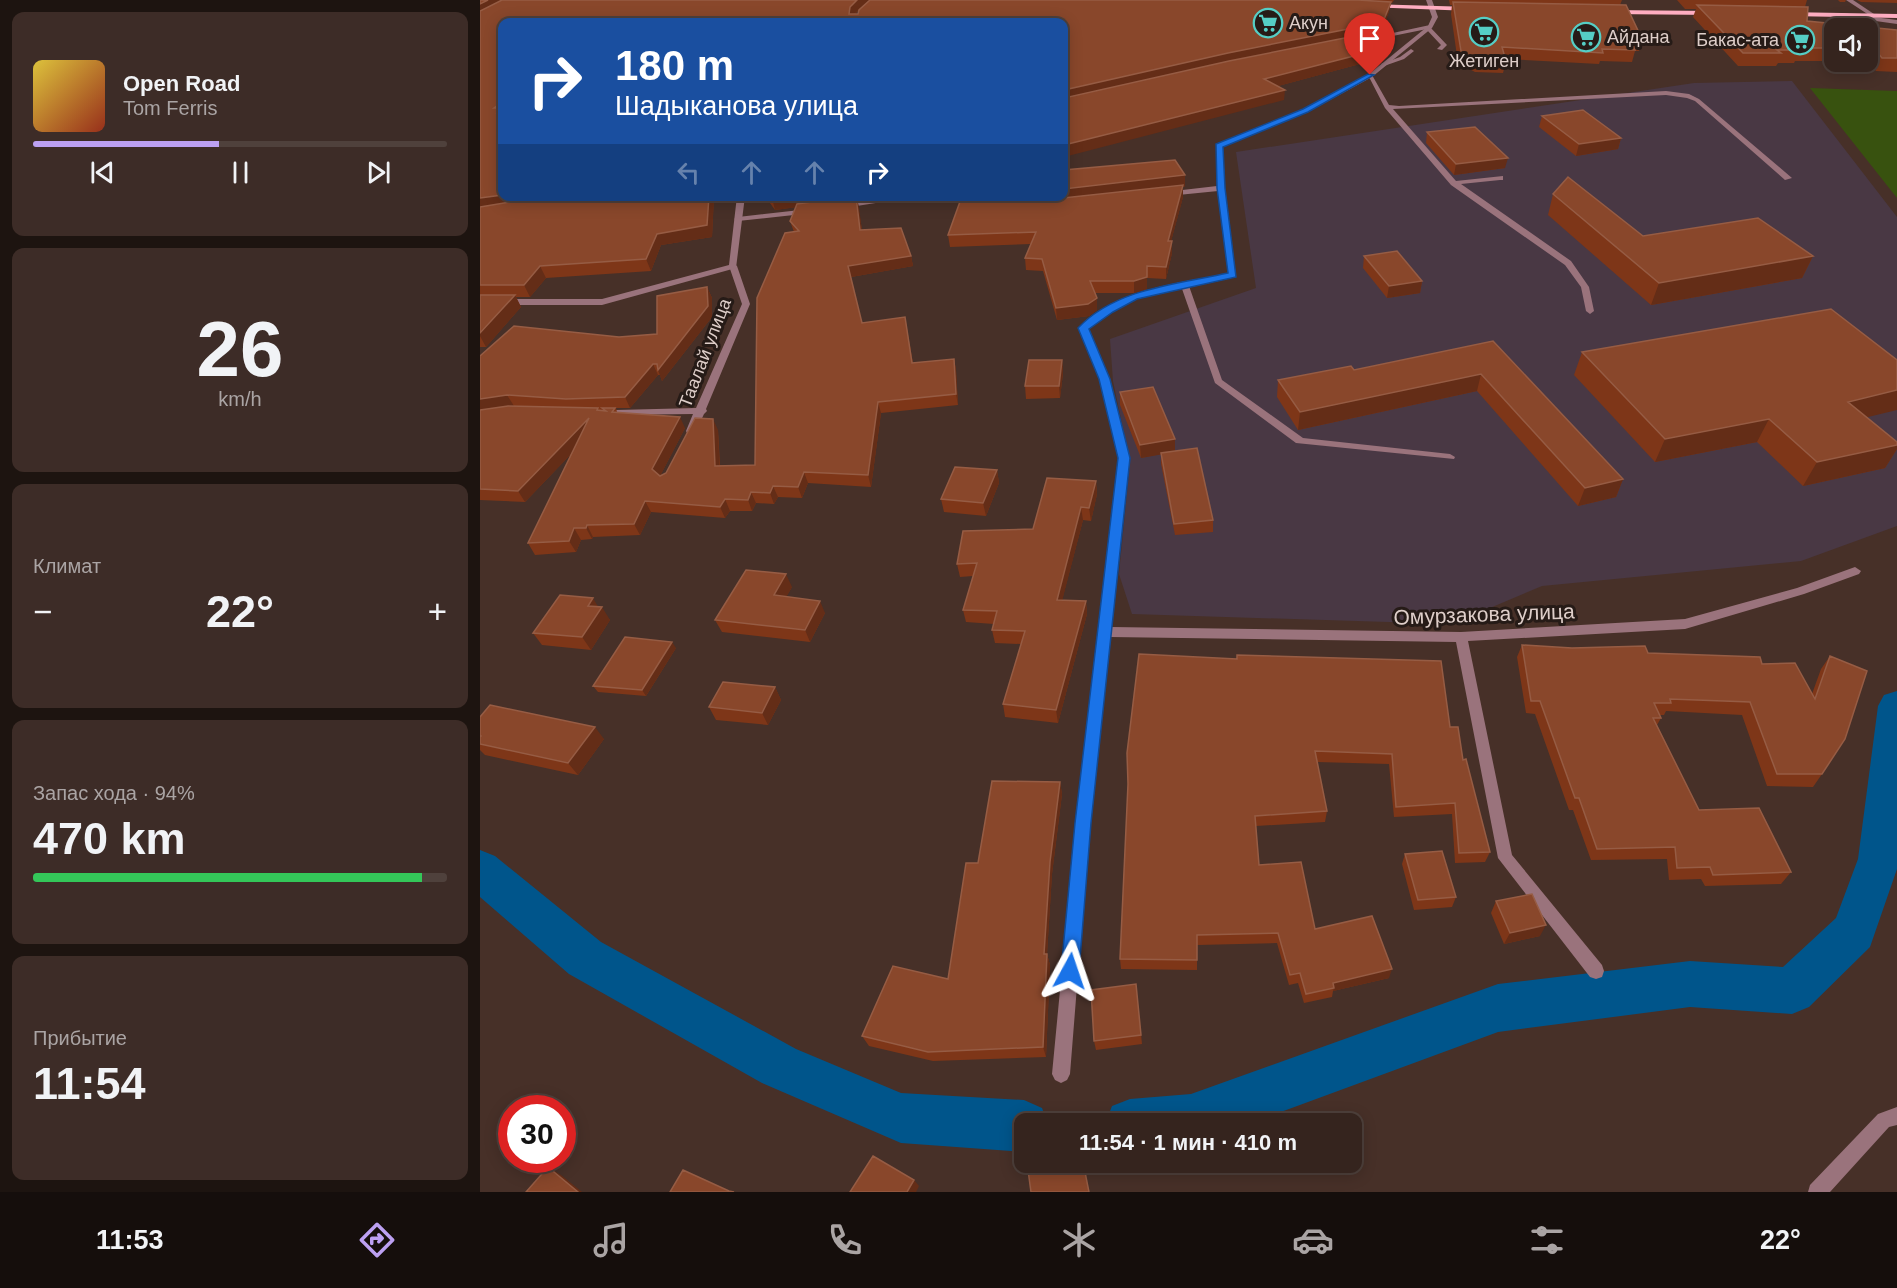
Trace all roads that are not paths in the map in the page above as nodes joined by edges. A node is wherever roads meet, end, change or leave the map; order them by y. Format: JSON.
{"nodes":[{"id":1,"x":1429,"y":0,"type":"edge"},
{"id":2,"x":1849,"y":0,"type":"edge"},
{"id":3,"x":1362,"y":6,"type":"edge"},
{"id":4,"x":1432,"y":9,"type":"junction"},
{"id":5,"x":1480,"y":10,"type":"edge"},
{"id":6,"x":1600,"y":11,"type":"edge"},
{"id":7,"x":1718,"y":13,"type":"edge"},
{"id":8,"x":1785,"y":14,"type":"edge"},
{"id":9,"x":1840,"y":15,"type":"junction"},
{"id":10,"x":1874,"y":16,"type":"junction"},
{"id":11,"x":1897,"y":16,"type":"edge"},
{"id":12,"x":1897,"y":22,"type":"edge"},
{"id":13,"x":1429,"y":28,"type":"junction"},
{"id":14,"x":1352,"y":42,"type":"edge"},
{"id":15,"x":1440,"y":49,"type":"dead end"},
{"id":16,"x":1411,"y":51,"type":"dead end"},
{"id":17,"x":1384,"y":64,"type":"junction"},
{"id":18,"x":1370,"y":75,"type":"junction"},
{"id":19,"x":1387,"y":107,"type":"junction"},
{"id":20,"x":1500,"y":178,"type":"dead end"},
{"id":21,"x":1788,"y":178,"type":"dead end"},
{"id":22,"x":1454,"y":183,"type":"junction"},
{"id":23,"x":1221,"y":188,"type":"junction"},
{"id":24,"x":1154,"y":196,"type":"edge"},
{"id":25,"x":740,"y":201,"type":"edge"},
{"id":26,"x":883,"y":201,"type":"edge"},
{"id":27,"x":835,"y":208,"type":"edge"},
{"id":28,"x":823,"y":209,"type":"edge"},
{"id":29,"x":738,"y":219,"type":"junction"},
{"id":30,"x":733,"y":266,"type":"junction"},
{"id":31,"x":1185,"y":286,"type":"junction"},
{"id":32,"x":480,"y":302,"type":"edge"},
{"id":33,"x":1590,"y":311,"type":"dead end"},
{"id":34,"x":702,"y":411,"type":"junction"},
{"id":35,"x":602,"y":414,"type":"edge"},
{"id":36,"x":688,"y":438,"type":"edge"},
{"id":37,"x":1450,"y":457,"type":"dead end"},
{"id":38,"x":1855,"y":571,"type":"dead end"},
{"id":39,"x":1106,"y":632,"type":"junction"},
{"id":40,"x":1461,"y":638,"type":"junction"},
{"id":41,"x":1596,"y":972,"type":"dead end"},
{"id":42,"x":1061,"y":1074,"type":"dead end"},
{"id":43,"x":1897,"y":1116,"type":"edge"},
{"id":44,"x":1817,"y":1192,"type":"edge"}],
"edges":[{"from":1,"to":4,"type":"street"},
{"from":2,"to":10,"type":"street"},
{"from":3,"to":4,"type":"main road"},
{"from":4,"to":5,"type":"main road"},
{"from":4,"to":13,"type":"street"},
{"from":6,"to":7,"type":"main road"},
{"from":8,"to":9,"type":"main road"},
{"from":9,"to":10,"type":"main road"},
{"from":9,"to":12,"type":"street"},
{"from":10,"to":11,"type":"main road"},
{"from":13,"to":14,"type":"street"},
{"from":13,"to":15,"type":"street"},
{"from":13,"to":17,"type":"street"},
{"from":16,"to":17,"type":"street"},
{"from":17,"to":18,"type":"street"},
{"from":18,"to":19,"type":"street"},
{"from":18,"to":23,"type":"street"},
{"from":19,"to":21,"type":"street"},
{"from":19,"to":22,"type":"street"},
{"from":20,"to":22,"type":"street"},
{"from":22,"to":33,"type":"street"},
{"from":23,"to":24,"type":"street"},
{"from":23,"to":31,"type":"street"},
{"from":25,"to":29,"type":"street","name":"Таалай улица"},
{"from":26,"to":27,"type":"street"},
{"from":28,"to":29,"type":"street"},
{"from":29,"to":30,"type":"street","name":"Таалай улица"},
{"from":30,"to":32,"type":"street"},
{"from":30,"to":34,"type":"street","name":"Таалай улица"},
{"from":31,"to":37,"type":"street"},
{"from":31,"to":39,"type":"street"},
{"from":34,"to":35,"type":"street"},
{"from":34,"to":36,"type":"street","name":"Таалай улица"},
{"from":38,"to":40,"type":"street","name":"Омурзакова улица"},
{"from":39,"to":40,"type":"street","name":"Омурзакова улица"},
{"from":39,"to":42,"type":"street"},
{"from":40,"to":41,"type":"street"},
{"from":43,"to":44,"type":"street"}]}
